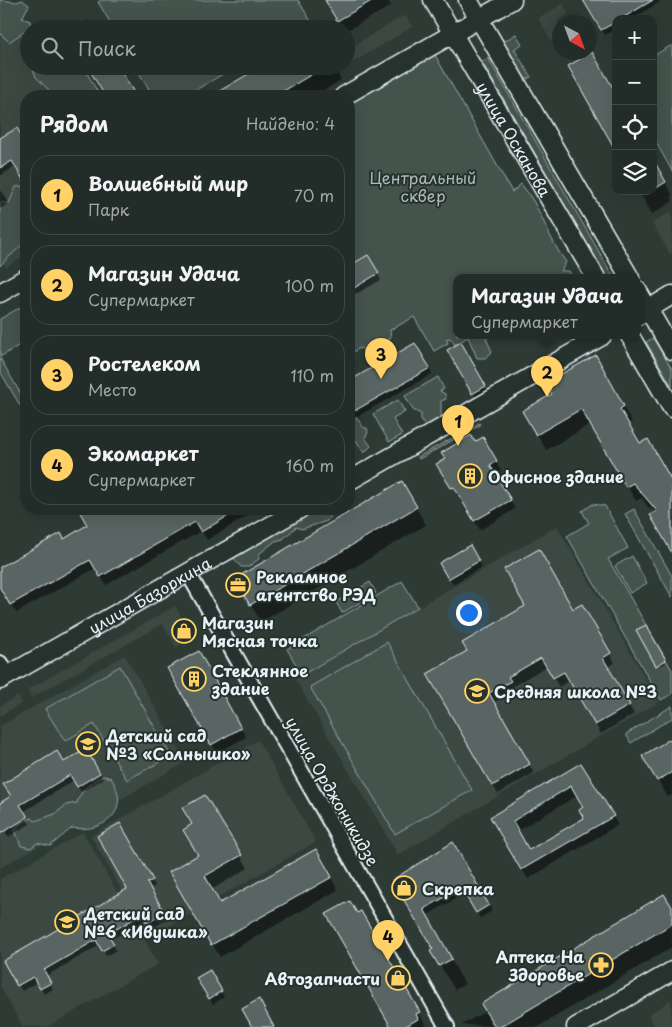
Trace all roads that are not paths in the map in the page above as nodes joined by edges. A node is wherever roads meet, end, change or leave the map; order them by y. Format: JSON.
{"nodes":[{"id":1,"x":432,"y":0,"type":"edge"},
{"id":2,"x":468,"y":0,"type":"edge"},
{"id":3,"x":512,"y":0,"type":"edge"},
{"id":4,"x":479,"y":19,"type":"junction"},
{"id":5,"x":452,"y":34,"type":"junction"},
{"id":6,"x":354,"y":90,"type":"edge"},
{"id":7,"x":594,"y":274,"type":"edge"},
{"id":8,"x":628,"y":274,"type":"edge"},
{"id":9,"x":20,"y":281,"type":"edge"},
{"id":10,"x":0,"y":293,"type":"edge"},
{"id":11,"x":672,"y":296,"type":"edge"},
{"id":12,"x":643,"y":313,"type":"edge"},
{"id":13,"x":597,"y":339,"type":"edge"},
{"id":14,"x":632,"y":339,"type":"edge"},
{"id":15,"x":672,"y":350,"type":"edge"},
{"id":16,"x":672,"y":408,"type":"edge"},
{"id":17,"x":355,"y":478,"type":"edge"},
{"id":18,"x":290,"y":515,"type":"edge"},
{"id":19,"x":188,"y":573,"type":"junction"},
{"id":20,"x":2,"y":673,"type":"edge"},
{"id":21,"x":672,"y":971,"type":"edge"},
{"id":22,"x":447,"y":1027,"type":"edge"},
{"id":23,"x":576,"y":1027,"type":"edge"}],
"edges":[{"from":1,"to":5,"type":"street","name":"улица Осканова"},
{"from":2,"to":4,"type":"street","name":"улица Осканова"},
{"from":3,"to":4,"type":"street"},
{"from":4,"to":5,"type":"street"},
{"from":4,"to":8,"type":"street","name":"улица Осканова"},
{"from":5,"to":6,"type":"street"},
{"from":5,"to":7,"type":"street","name":"улица Осканова"},
{"from":9,"to":10,"type":"street"},
{"from":11,"to":12,"type":"street"},
{"from":12,"to":15,"type":"street"},
{"from":13,"to":17,"type":"street"},
{"from":14,"to":16,"type":"street"},
{"from":18,"to":19,"type":"street","name":"улица Базоркина"},
{"from":19,"to":20,"type":"street","name":"улица Базоркина"},
{"from":19,"to":22,"type":"street","name":"улица Орджоникидзе"},
{"from":21,"to":23,"type":"street"}]}
